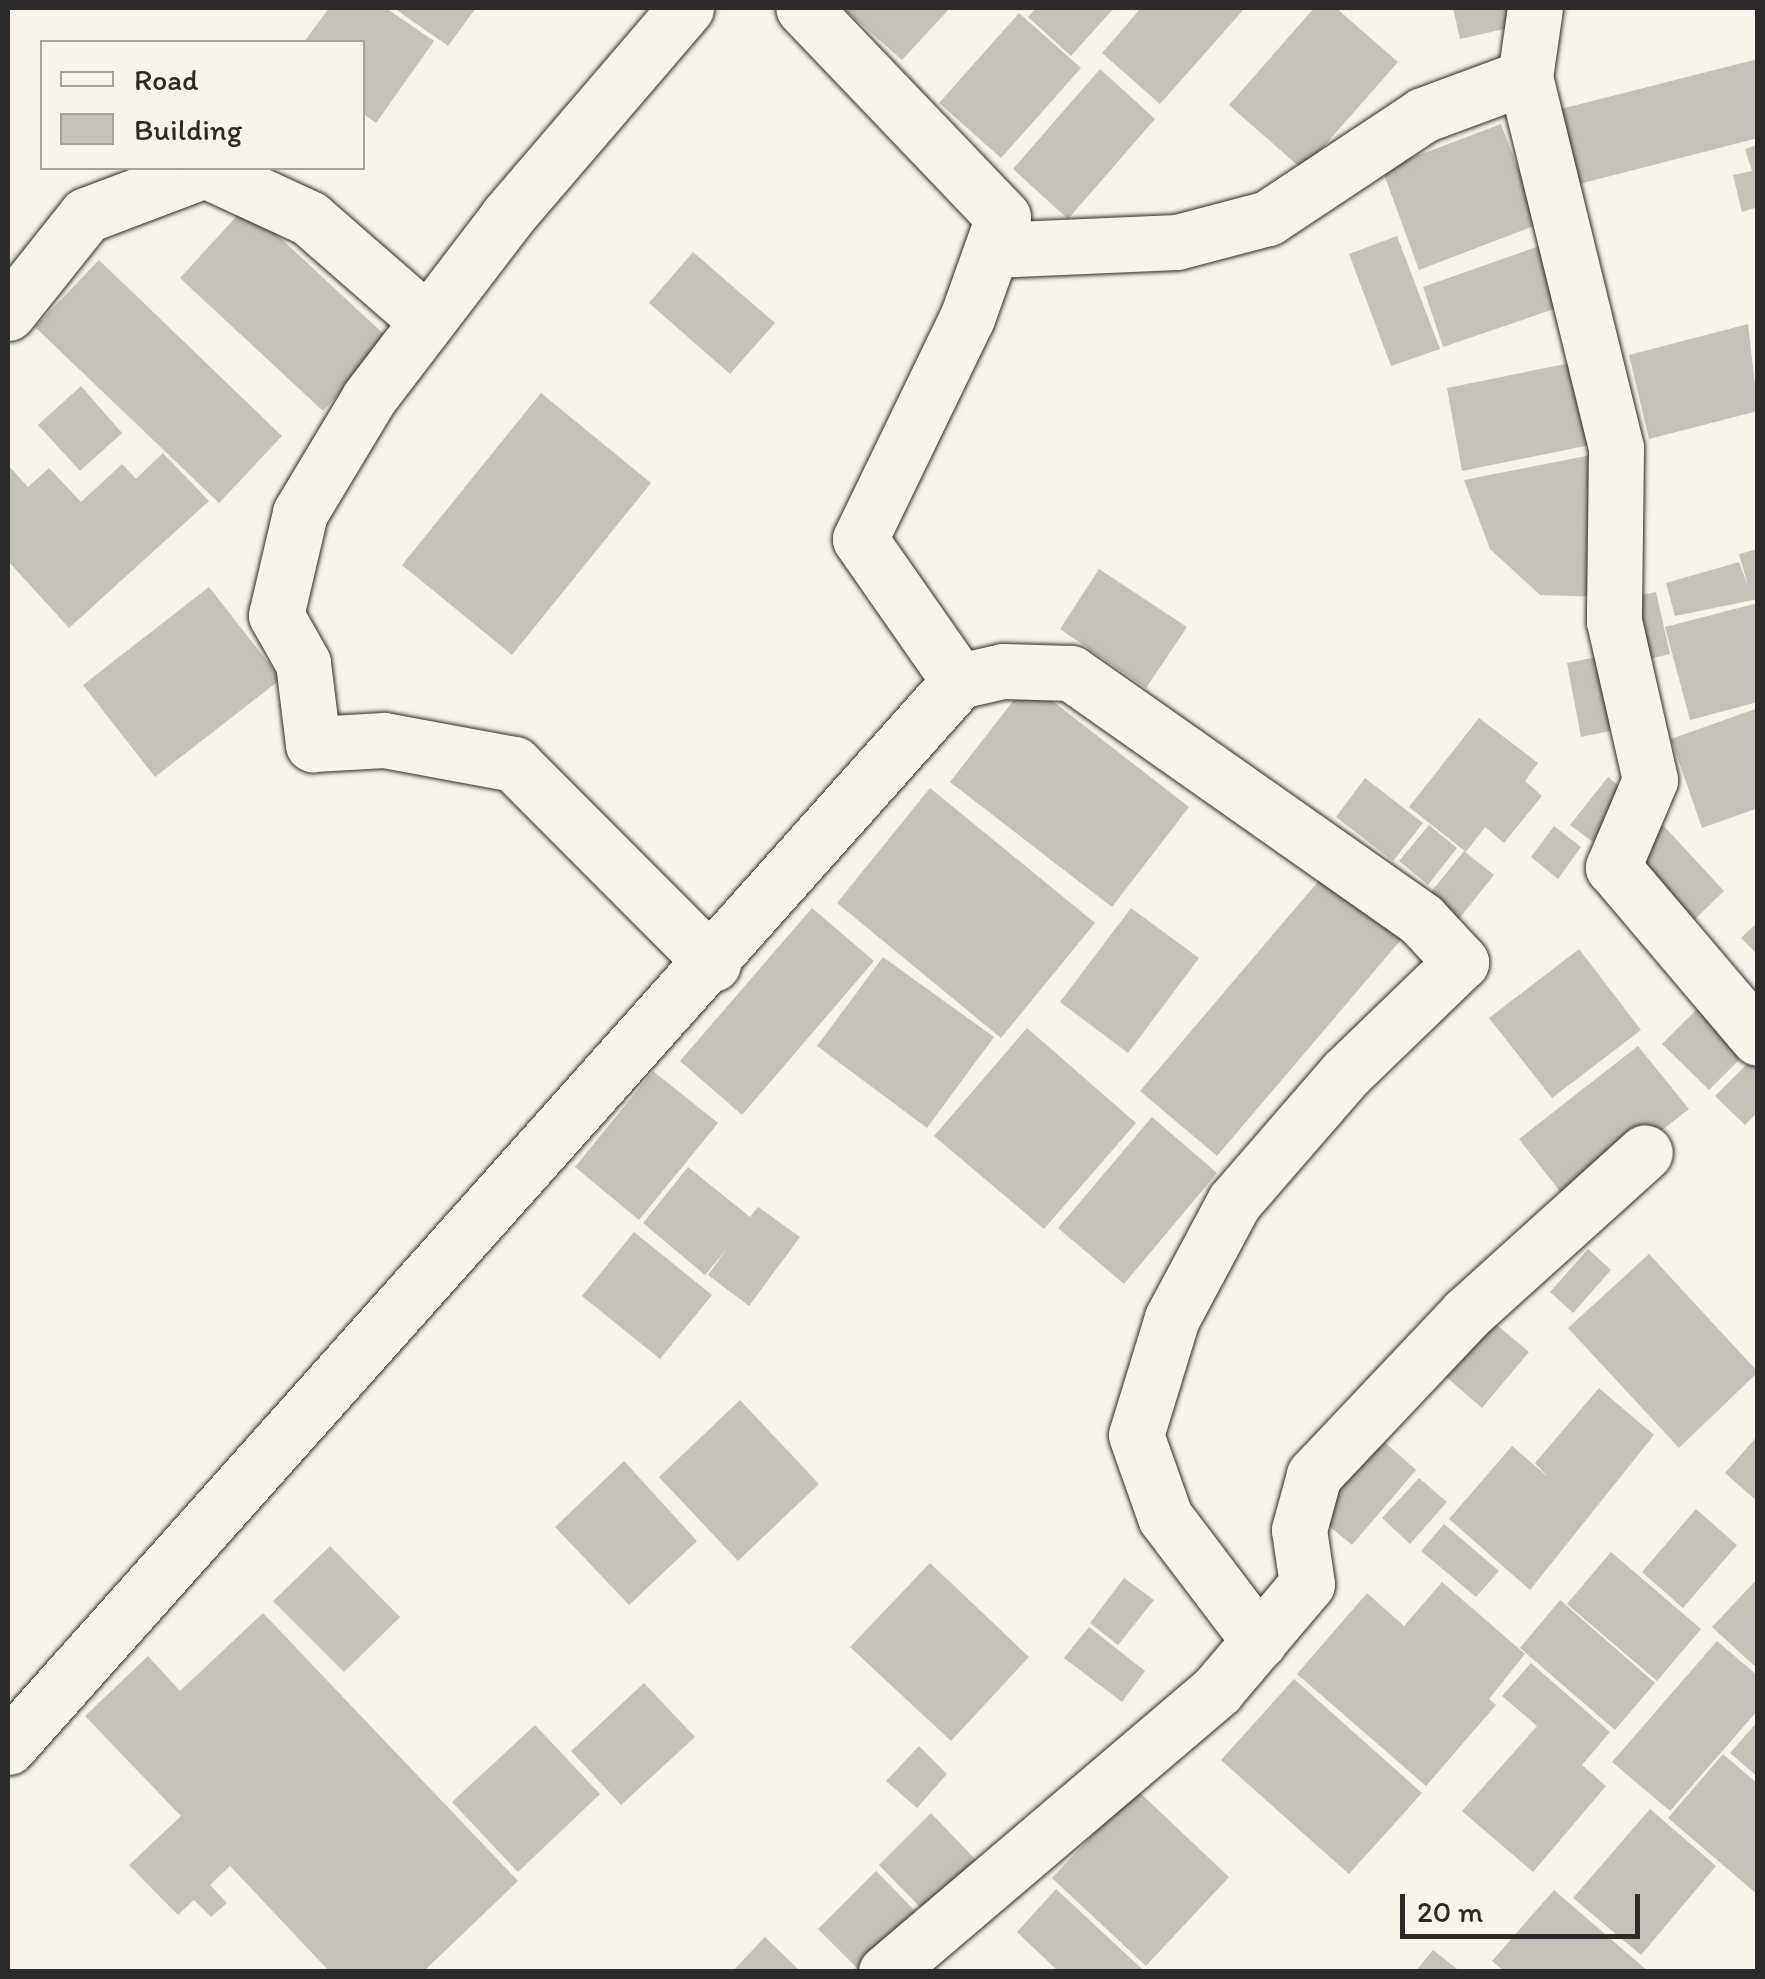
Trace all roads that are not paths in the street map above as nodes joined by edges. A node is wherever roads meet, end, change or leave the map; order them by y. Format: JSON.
{"nodes":[{"id":1,"x":686,"y":8,"type":"edge"},
{"id":2,"x":803,"y":8,"type":"edge"},
{"id":3,"x":1535,"y":8,"type":"edge"},
{"id":4,"x":1524,"y":77,"type":"junction"},
{"id":5,"x":992,"y":250,"type":"junction"},
{"id":6,"x":8,"y":313,"type":"edge"},
{"id":7,"x":428,"y":321,"type":"junction"},
{"id":8,"x":959,"y":682,"type":"junction"},
{"id":9,"x":714,"y":964,"type":"junction"},
{"id":10,"x":1758,"y":1038,"type":"edge"},
{"id":11,"x":1645,"y":1152,"type":"dead end"},
{"id":12,"x":1259,"y":1641,"type":"junction"},
{"id":13,"x":8,"y":1746,"type":"edge"},
{"id":14,"x":886,"y":1972,"type":"edge"}],
"edges":[{"from":1,"to":7,"type":"street"},
{"from":2,"to":5,"type":"street"},
{"from":3,"to":4,"type":"street"},
{"from":4,"to":5,"type":"street"},
{"from":4,"to":10,"type":"street"},
{"from":5,"to":8,"type":"street"},
{"from":6,"to":7,"type":"street"},
{"from":7,"to":9,"type":"street"},
{"from":8,"to":9,"type":"street"},
{"from":8,"to":12,"type":"street"},
{"from":9,"to":13,"type":"street"},
{"from":11,"to":12,"type":"street"},
{"from":12,"to":14,"type":"street"}]}
